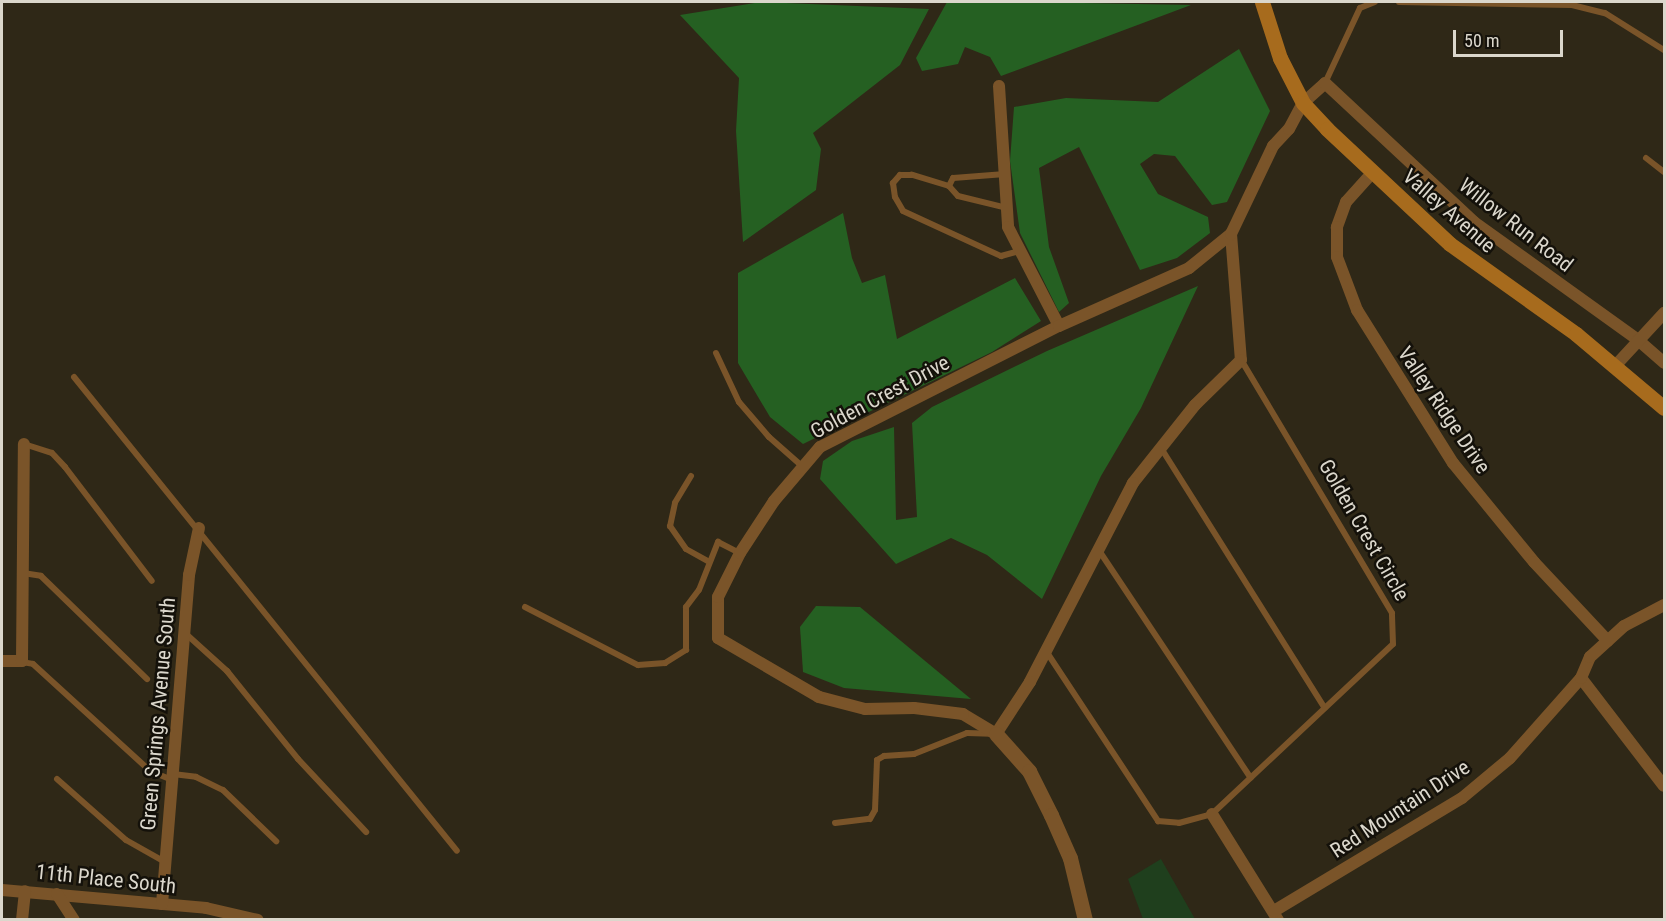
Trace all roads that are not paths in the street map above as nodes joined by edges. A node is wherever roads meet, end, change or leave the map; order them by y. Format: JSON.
{"nodes":[{"id":1,"x":1262,"y":2,"type":"edge"},
{"id":2,"x":1375,"y":2,"type":"edge"},
{"id":3,"x":1399,"y":2,"type":"edge"},
{"id":4,"x":1665,"y":50,"type":"edge"},
{"id":5,"x":1325,"y":83,"type":"junction"},
{"id":6,"x":999,"y":86,"type":"dead end"},
{"id":7,"x":1303,"y":103,"type":"junction"},
{"id":8,"x":1646,"y":158,"type":"dead end"},
{"id":9,"x":1372,"y":172,"type":"junction"},
{"id":10,"x":1665,"y":172,"type":"edge"},
{"id":11,"x":1005,"y":174,"type":"junction"},
{"id":12,"x":949,"y":186,"type":"junction"},
{"id":13,"x":1007,"y":208,"type":"junction"},
{"id":14,"x":1231,"y":234,"type":"junction"},
{"id":15,"x":1020,"y":251,"type":"junction"},
{"id":16,"x":1665,"y":313,"type":"edge"},
{"id":17,"x":1059,"y":326,"type":"junction"},
{"id":18,"x":1638,"y":340,"type":"junction"},
{"id":19,"x":716,"y":353,"type":"dead end"},
{"id":20,"x":1241,"y":360,"type":"junction"},
{"id":21,"x":1665,"y":363,"type":"edge"},
{"id":22,"x":1616,"y":365,"type":"junction"},
{"id":23,"x":74,"y":377,"type":"dead end"},
{"id":24,"x":1665,"y":408,"type":"edge"},
{"id":25,"x":24,"y":444,"type":"joint"},
{"id":26,"x":1161,"y":448,"type":"junction"},
{"id":27,"x":803,"y":467,"type":"junction"},
{"id":28,"x":691,"y":476,"type":"dead end"},
{"id":29,"x":199,"y":528,"type":"junction"},
{"id":30,"x":1097,"y":548,"type":"junction"},
{"id":31,"x":740,"y":553,"type":"junction"},
{"id":32,"x":708,"y":561,"type":"junction"},
{"id":33,"x":22,"y":573,"type":"junction"},
{"id":34,"x":152,"y":581,"type":"dead end"},
{"id":35,"x":525,"y":607,"type":"dead end"},
{"id":36,"x":1664,"y":607,"type":"edge"},
{"id":37,"x":185,"y":632,"type":"junction"},
{"id":38,"x":1608,"y":641,"type":"junction"},
{"id":39,"x":1046,"y":650,"type":"junction"},
{"id":40,"x":2,"y":661,"type":"edge"},
{"id":41,"x":22,"y":662,"type":"junction"},
{"id":42,"x":1581,"y":678,"type":"junction"},
{"id":43,"x":147,"y":679,"type":"dead end"},
{"id":44,"x":1325,"y":708,"type":"junction"},
{"id":45,"x":996,"y":734,"type":"junction"},
{"id":46,"x":173,"y":777,"type":"junction"},
{"id":47,"x":1251,"y":778,"type":"junction"},
{"id":48,"x":57,"y":779,"type":"dead end"},
{"id":49,"x":1665,"y":786,"type":"edge"},
{"id":50,"x":1212,"y":814,"type":"junction"},
{"id":51,"x":835,"y":823,"type":"dead end"},
{"id":52,"x":366,"y":832,"type":"dead end"},
{"id":53,"x":276,"y":841,"type":"dead end"},
{"id":54,"x":457,"y":851,"type":"dead end"},
{"id":55,"x":166,"y":863,"type":"junction"},
{"id":56,"x":2,"y":890,"type":"edge"},
{"id":57,"x":25,"y":891,"type":"junction"},
{"id":58,"x":57,"y":894,"type":"junction"},
{"id":59,"x":162,"y":904,"type":"junction"},
{"id":60,"x":208,"y":914,"type":"edge"},
{"id":61,"x":1276,"y":915,"type":"edge"},
{"id":62,"x":22,"y":920,"type":"edge"},
{"id":63,"x":74,"y":920,"type":"edge"},
{"id":64,"x":258,"y":920,"type":"edge"},
{"id":65,"x":1085,"y":920,"type":"edge"}],
"edges":[{"from":1,"to":7,"type":"main road","name":"Valley Avenue"},
{"from":2,"to":5,"type":"lane"},
{"from":3,"to":4,"type":"lane"},
{"from":5,"to":7,"type":"street","name":"Golden Crest Drive"},
{"from":5,"to":18,"type":"street","name":"Willow Run Road"},
{"from":6,"to":11,"type":"street"},
{"from":7,"to":9,"type":"main road","name":"Valley Avenue"},
{"from":7,"to":14,"type":"street","name":"Golden Crest Drive"},
{"from":8,"to":10,"type":"lane"},
{"from":9,"to":22,"type":"main road","name":"Valley Avenue"},
{"from":9,"to":38,"type":"street","name":"Valley Ridge Drive"},
{"from":11,"to":12,"type":"lane"},
{"from":11,"to":13,"type":"street"},
{"from":12,"to":13,"type":"lane"},
{"from":12,"to":15,"type":"lane"},
{"from":13,"to":15,"type":"street"},
{"from":14,"to":17,"type":"street","name":"Golden Crest Drive"},
{"from":14,"to":20,"type":"street","name":"Golden Crest Circle"},
{"from":15,"to":17,"type":"street"},
{"from":16,"to":18,"type":"street"},
{"from":17,"to":27,"type":"street","name":"Golden Crest Drive"},
{"from":18,"to":21,"type":"street","name":"Willow Run Road"},
{"from":18,"to":22,"type":"street"},
{"from":19,"to":27,"type":"lane"},
{"from":20,"to":26,"type":"street"},
{"from":20,"to":44,"type":"lane","name":"Golden Crest Circle"},
{"from":22,"to":24,"type":"main road","name":"Valley Avenue"},
{"from":23,"to":29,"type":"lane"},
{"from":25,"to":33,"type":"street"},
{"from":25,"to":34,"type":"lane"},
{"from":26,"to":30,"type":"street"},
{"from":26,"to":44,"type":"lane"},
{"from":27,"to":31,"type":"street","name":"Golden Crest Drive"},
{"from":28,"to":32,"type":"lane"},
{"from":29,"to":37,"type":"street","name":"Green Springs Avenue South"},
{"from":29,"to":54,"type":"lane"},
{"from":30,"to":39,"type":"street"},
{"from":30,"to":47,"type":"lane"},
{"from":31,"to":32,"type":"lane"},
{"from":31,"to":45,"type":"street","name":"Golden Crest Drive"},
{"from":32,"to":35,"type":"lane"},
{"from":33,"to":41,"type":"street"},
{"from":33,"to":43,"type":"lane"},
{"from":36,"to":38,"type":"street","name":"Red Mountain Drive"},
{"from":37,"to":46,"type":"street","name":"Green Springs Avenue South"},
{"from":37,"to":52,"type":"lane"},
{"from":38,"to":42,"type":"street","name":"Red Mountain Drive"},
{"from":39,"to":45,"type":"street"},
{"from":39,"to":50,"type":"lane","name":"Golden Crest Circle"},
{"from":40,"to":41,"type":"street"},
{"from":41,"to":46,"type":"lane"},
{"from":42,"to":49,"type":"street"},
{"from":42,"to":61,"type":"street","name":"Red Mountain Drive"},
{"from":44,"to":47,"type":"lane","name":"Golden Crest Circle"},
{"from":45,"to":51,"type":"lane"},
{"from":45,"to":65,"type":"street"},
{"from":46,"to":53,"type":"lane"},
{"from":46,"to":55,"type":"street","name":"Green Springs Avenue South"},
{"from":47,"to":50,"type":"lane","name":"Golden Crest Circle"},
{"from":48,"to":55,"type":"lane"},
{"from":50,"to":61,"type":"street"},
{"from":55,"to":59,"type":"street","name":"Green Springs Avenue South"},
{"from":56,"to":57,"type":"street","name":"11th Place South"},
{"from":57,"to":58,"type":"street","name":"11th Place South"},
{"from":57,"to":62,"type":"street"},
{"from":58,"to":59,"type":"street","name":"11th Place South"},
{"from":58,"to":63,"type":"street"},
{"from":59,"to":60,"type":"street","name":"11th Place South"},
{"from":60,"to":64,"type":"street","name":"11th Place South"}]}
